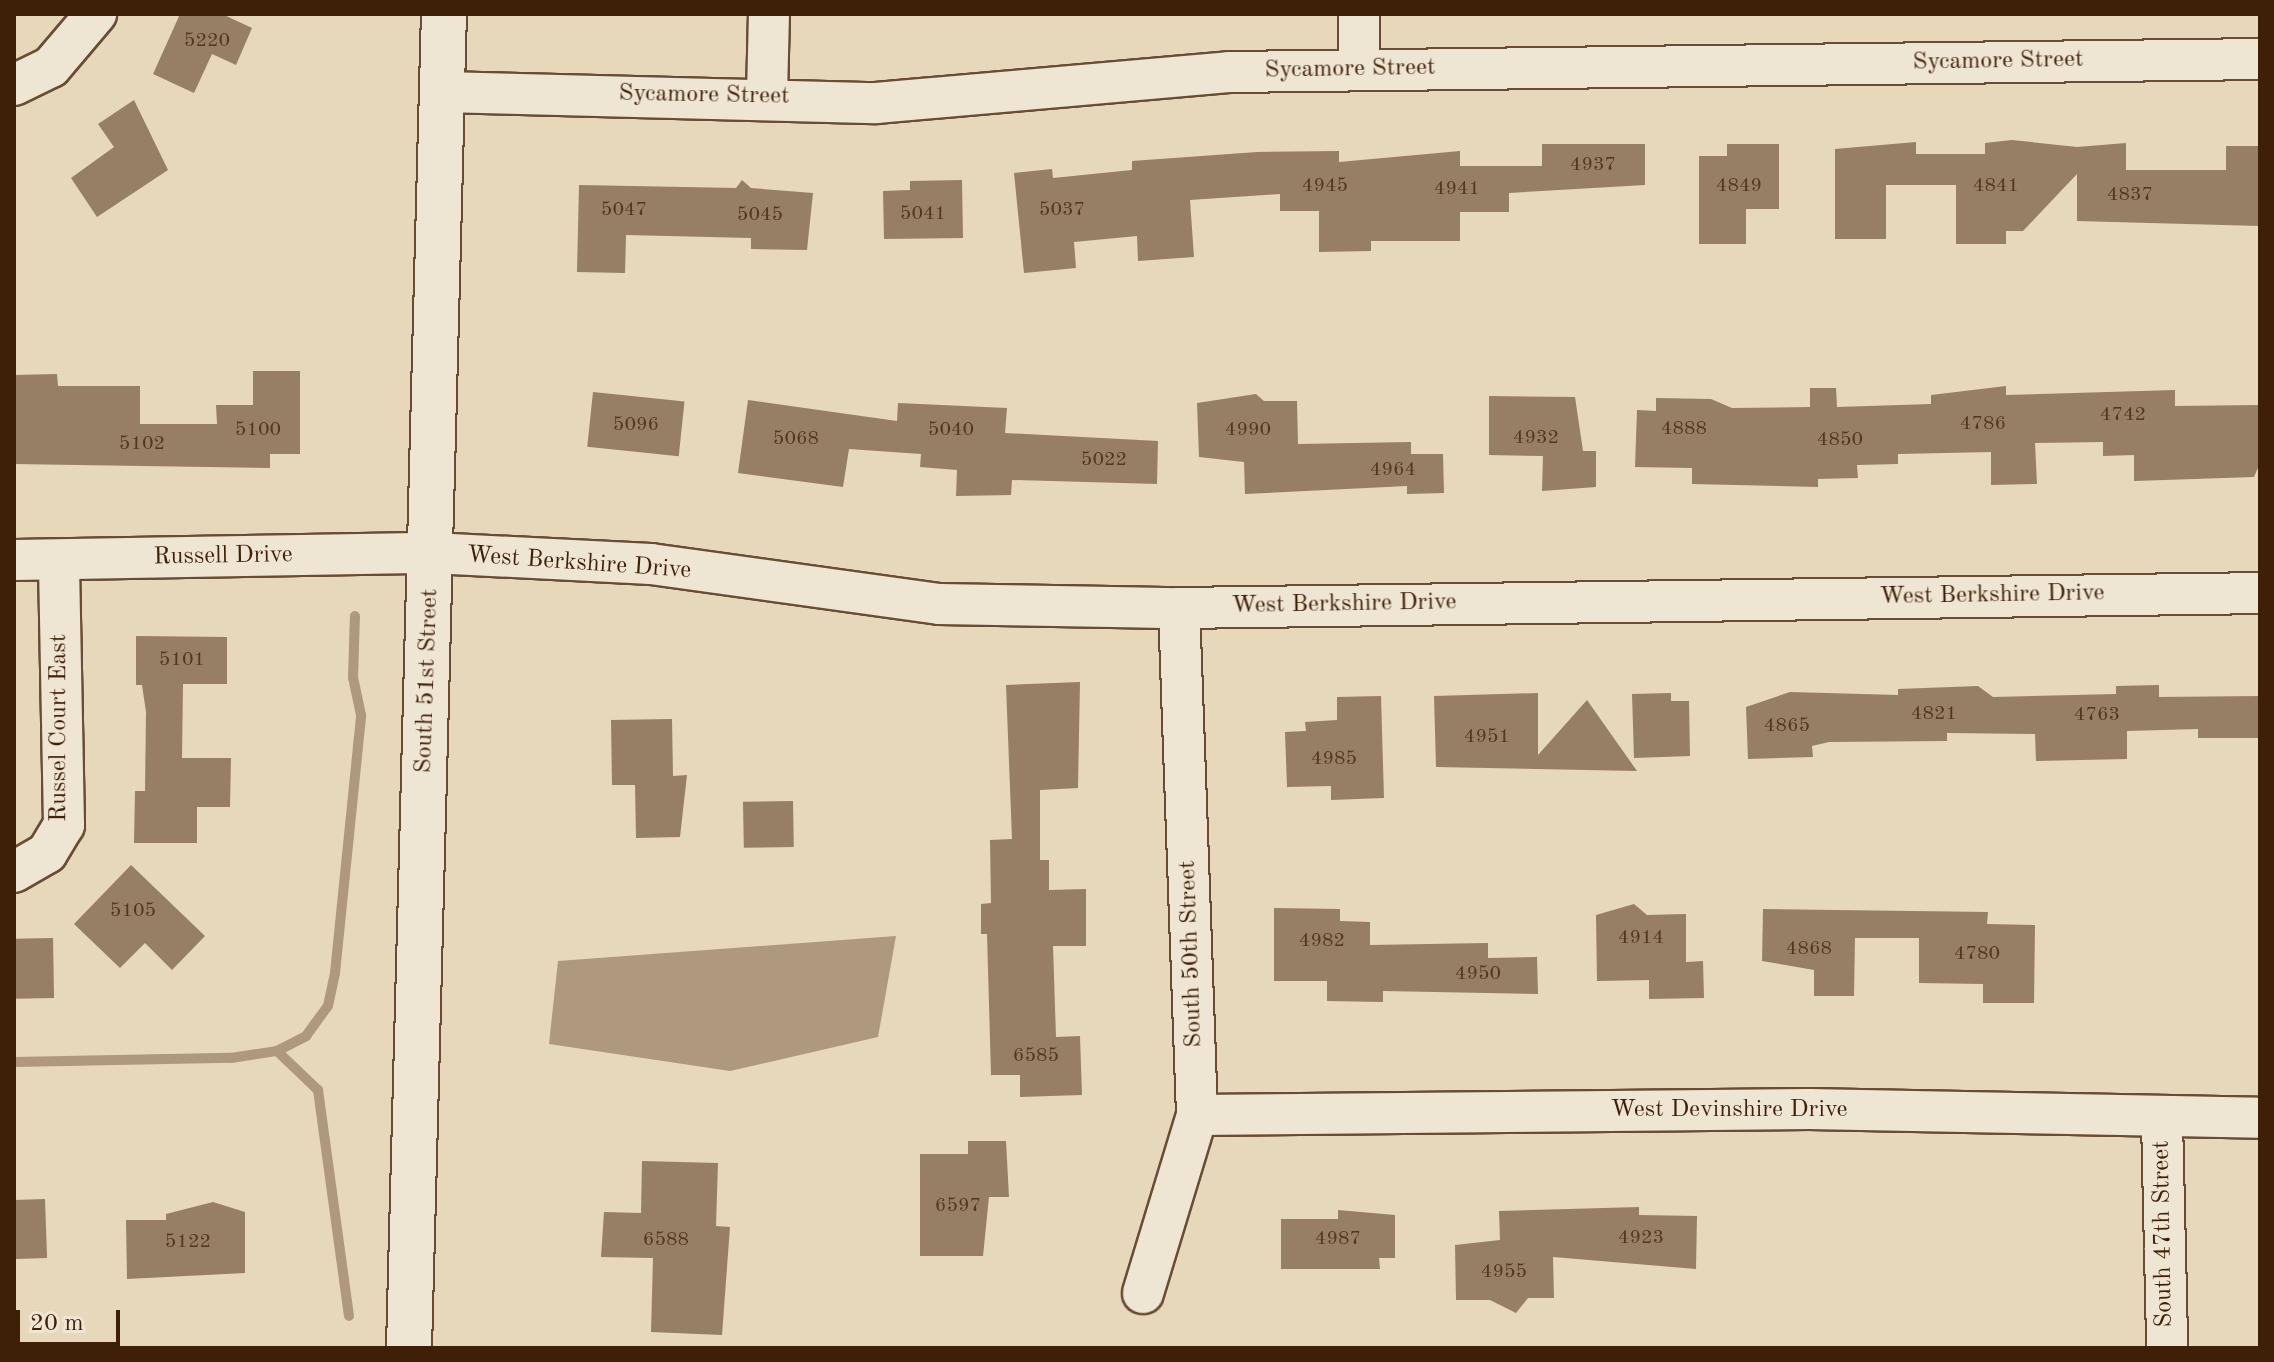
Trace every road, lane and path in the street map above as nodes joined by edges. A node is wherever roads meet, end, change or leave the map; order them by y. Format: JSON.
{"nodes":[{"id":1,"x":96,"y":14,"type":"edge"},
{"id":2,"x":444,"y":14,"type":"edge"},
{"id":3,"x":769,"y":14,"type":"edge"},
{"id":4,"x":1359,"y":14,"type":"edge"},
{"id":5,"x":2260,"y":59,"type":"edge"},
{"id":6,"x":1359,"y":70,"type":"junction"},
{"id":7,"x":14,"y":85,"type":"edge"},
{"id":8,"x":443,"y":92,"type":"junction"},
{"id":9,"x":767,"y":95,"type":"junction"},
{"id":10,"x":432,"y":553,"type":"junction"},
{"id":11,"x":14,"y":560,"type":"edge"},
{"id":12,"x":59,"y":560,"type":"junction"},
{"id":13,"x":2260,"y":593,"type":"edge"},
{"id":14,"x":1179,"y":608,"type":"junction"},
{"id":15,"x":14,"y":872,"type":"edge"},
{"id":16,"x":1197,"y":1115,"type":"junction"},
{"id":17,"x":2260,"y":1118,"type":"edge"},
{"id":18,"x":2162,"y":1119,"type":"junction"},
{"id":19,"x":1143,"y":1293,"type":"dead end"},
{"id":20,"x":409,"y":1348,"type":"edge"},
{"id":21,"x":2167,"y":1348,"type":"edge"}],
"edges":[{"from":1,"to":7,"type":"street"},
{"from":2,"to":8,"type":"street","name":"South 51st Street"},
{"from":3,"to":9,"type":"street"},
{"from":4,"to":6,"type":"street"},
{"from":5,"to":6,"type":"street","name":"Sycamore Street"},
{"from":6,"to":9,"type":"street","name":"Sycamore Street"},
{"from":8,"to":9,"type":"street","name":"Sycamore Street"},
{"from":8,"to":10,"type":"street","name":"South 51st Street"},
{"from":10,"to":12,"type":"street","name":"Russell Drive"},
{"from":10,"to":14,"type":"street","name":"West Berkshire Drive"},
{"from":10,"to":20,"type":"street","name":"South 51st Street"},
{"from":11,"to":12,"type":"street","name":"Russell Drive"},
{"from":12,"to":15,"type":"street","name":"Russel Court East"},
{"from":13,"to":14,"type":"street","name":"West Berkshire Drive"},
{"from":14,"to":16,"type":"street","name":"South 50th Street"},
{"from":16,"to":18,"type":"street","name":"West Devinshire Drive"},
{"from":16,"to":19,"type":"street","name":"South 50th Street"},
{"from":17,"to":18,"type":"street","name":"West Devinshire Drive"},
{"from":18,"to":21,"type":"street","name":"South 47th Street"}]}
